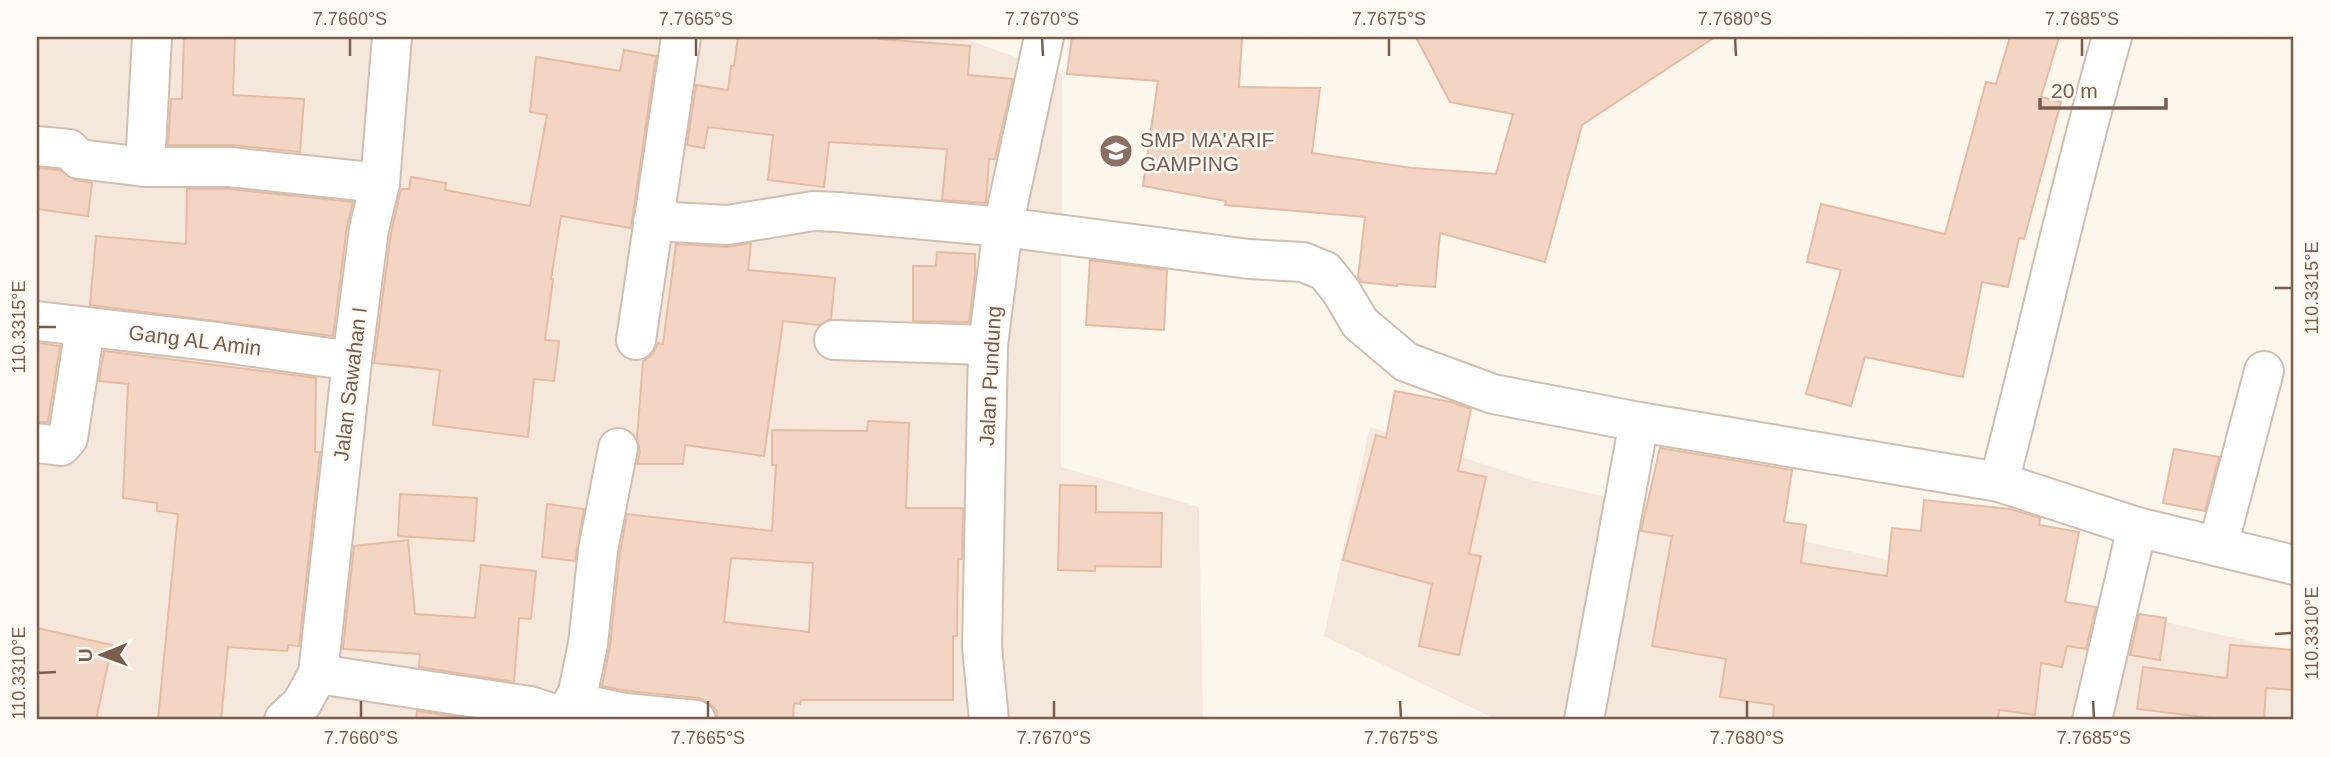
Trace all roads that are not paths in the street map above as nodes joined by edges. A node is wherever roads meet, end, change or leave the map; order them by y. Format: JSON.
{"nodes":[{"id":1,"x":152,"y":37,"type":"edge"},
{"id":2,"x":392,"y":37,"type":"edge"},
{"id":3,"x":681,"y":37,"type":"edge"},
{"id":4,"x":1044,"y":37,"type":"edge"},
{"id":5,"x":2112,"y":37,"type":"edge"},
{"id":6,"x":37,"y":146,"type":"edge"},
{"id":7,"x":145,"y":167,"type":"junction"},
{"id":8,"x":380,"y":183,"type":"junction"},
{"id":9,"x":653,"y":221,"type":"junction"},
{"id":10,"x":1003,"y":227,"type":"junction"},
{"id":11,"x":37,"y":321,"type":"edge"},
{"id":12,"x":85,"y":328,"type":"junction"},
{"id":13,"x":636,"y":340,"type":"dead end"},
{"id":14,"x":834,"y":340,"type":"dead end"},
{"id":15,"x":988,"y":345,"type":"junction"},
{"id":16,"x":352,"y":361,"type":"junction"},
{"id":17,"x":2264,"y":371,"type":"dead end"},
{"id":18,"x":1639,"y":422,"type":"junction"},
{"id":19,"x":37,"y":443,"type":"edge"},
{"id":20,"x":618,"y":448,"type":"dead end"},
{"id":21,"x":1999,"y":482,"type":"junction"},
{"id":22,"x":2137,"y":527,"type":"junction"},
{"id":23,"x":2218,"y":546,"type":"junction"},
{"id":24,"x":2294,"y":565,"type":"edge"},
{"id":25,"x":318,"y":674,"type":"junction"},
{"id":26,"x":566,"y":714,"type":"edge"},
{"id":27,"x":284,"y":720,"type":"edge"},
{"id":28,"x":696,"y":720,"type":"edge"},
{"id":29,"x":989,"y":720,"type":"edge"},
{"id":30,"x":1584,"y":720,"type":"edge"},
{"id":31,"x":2092,"y":720,"type":"edge"}],
"edges":[{"from":1,"to":7,"type":"street"},
{"from":2,"to":8,"type":"street","name":"Jalan Sawahan I"},
{"from":3,"to":9,"type":"street"},
{"from":4,"to":10,"type":"street","name":"Jalan Pundung"},
{"from":5,"to":21,"type":"street"},
{"from":6,"to":7,"type":"street"},
{"from":7,"to":8,"type":"street"},
{"from":8,"to":16,"type":"street","name":"Jalan Sawahan I"},
{"from":9,"to":10,"type":"street"},
{"from":9,"to":13,"type":"street"},
{"from":10,"to":15,"type":"street","name":"Jalan Pundung"},
{"from":10,"to":18,"type":"street"},
{"from":11,"to":12,"type":"street","name":"Gang AL Amin"},
{"from":12,"to":16,"type":"street","name":"Gang AL Amin"},
{"from":12,"to":19,"type":"street"},
{"from":14,"to":15,"type":"street"},
{"from":15,"to":29,"type":"street","name":"Jalan Pundung"},
{"from":16,"to":25,"type":"street","name":"Jalan Sawahan I"},
{"from":17,"to":23,"type":"street"},
{"from":18,"to":21,"type":"street"},
{"from":18,"to":30,"type":"street"},
{"from":20,"to":26,"type":"street"},
{"from":21,"to":22,"type":"street"},
{"from":22,"to":23,"type":"street"},
{"from":22,"to":31,"type":"street"},
{"from":23,"to":24,"type":"street"},
{"from":25,"to":26,"type":"street"},
{"from":25,"to":27,"type":"street","name":"Jalan Sawahan I"},
{"from":26,"to":28,"type":"street"}]}
